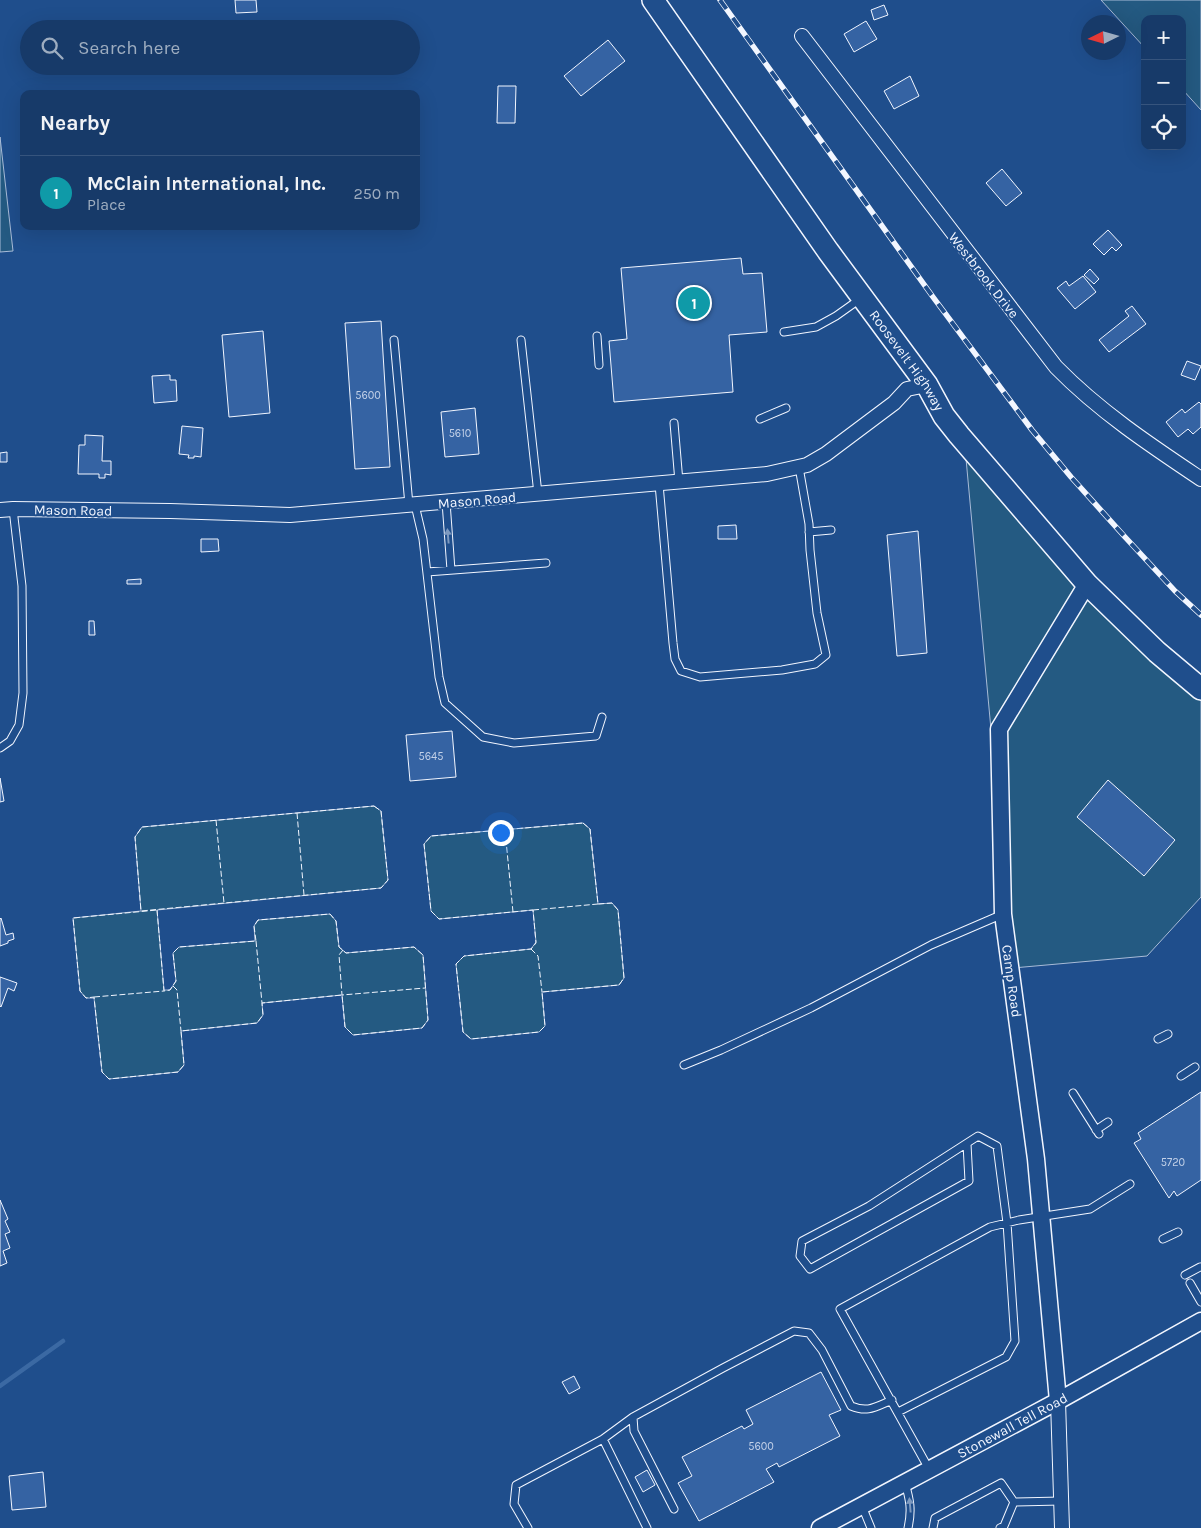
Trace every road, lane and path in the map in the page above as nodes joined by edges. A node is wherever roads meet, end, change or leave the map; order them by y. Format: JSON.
{"nodes":[{"id":1,"x":653,"y":0,"type":"edge"},
{"id":2,"x":802,"y":36,"type":"dead end"},
{"id":3,"x":863,"y":297,"type":"junction"},
{"id":4,"x":784,"y":332,"type":"dead end"},
{"id":5,"x":597,"y":336,"type":"dead end"},
{"id":6,"x":394,"y":340,"type":"dead end"},
{"id":7,"x":522,"y":340,"type":"dead end"},
{"id":8,"x":599,"y":365,"type":"dead end"},
{"id":9,"x":927,"y":384,"type":"junction"},
{"id":10,"x":786,"y":408,"type":"dead end"},
{"id":11,"x":760,"y":419,"type":"dead end"},
{"id":12,"x":674,"y":423,"type":"dead end"},
{"id":13,"x":799,"y":466,"type":"junction"},
{"id":14,"x":1201,"y":479,"type":"edge"},
{"id":15,"x":679,"y":482,"type":"junction"},
{"id":16,"x":660,"y":484,"type":"junction"},
{"id":17,"x":538,"y":494,"type":"junction"},
{"id":18,"x":446,"y":502,"type":"junction"},
{"id":19,"x":412,"y":505,"type":"junction"},
{"id":20,"x":7,"y":509,"type":"edge"},
{"id":21,"x":831,"y":530,"type":"dead end"},
{"id":22,"x":809,"y":532,"type":"junction"},
{"id":23,"x":546,"y":563,"type":"dead end"},
{"id":24,"x":451,"y":570,"type":"junction"},
{"id":25,"x":427,"y":572,"type":"junction"},
{"id":26,"x":1087,"y":584,"type":"junction"},
{"id":27,"x":1201,"y":689,"type":"edge"},
{"id":28,"x":602,"y":717,"type":"dead end"},
{"id":29,"x":0,"y":748,"type":"edge"},
{"id":30,"x":1004,"y":914,"type":"junction"},
{"id":31,"x":1168,"y":1034,"type":"dead end"},
{"id":32,"x":1158,"y":1039,"type":"dead end"},
{"id":33,"x":684,"y":1065,"type":"dead end"},
{"id":34,"x":1195,"y":1067,"type":"dead end"},
{"id":35,"x":1181,"y":1076,"type":"dead end"},
{"id":36,"x":1073,"y":1093,"type":"dead end"},
{"id":37,"x":1108,"y":1122,"type":"dead end"},
{"id":38,"x":966,"y":1144,"type":"junction"},
{"id":39,"x":1130,"y":1184,"type":"dead end"},
{"id":40,"x":1041,"y":1216,"type":"junction"},
{"id":41,"x":1007,"y":1222,"type":"junction"},
{"id":42,"x":1178,"y":1232,"type":"dead end"},
{"id":43,"x":1163,"y":1239,"type":"dead end"},
{"id":44,"x":1200,"y":1267,"type":"edge"},
{"id":45,"x":1185,"y":1275,"type":"dead end"},
{"id":46,"x":1190,"y":1283,"type":"dead end"},
{"id":47,"x":1201,"y":1302,"type":"edge"},
{"id":48,"x":1201,"y":1321,"type":"edge"},
{"id":49,"x":892,"y":1400,"type":"junction"},
{"id":50,"x":1058,"y":1401,"type":"junction"},
{"id":51,"x":898,"y":1412,"type":"junction"},
{"id":52,"x":633,"y":1417,"type":"junction"},
{"id":53,"x":603,"y":1439,"type":"junction"},
{"id":54,"x":929,"y":1469,"type":"junction"},
{"id":55,"x":905,"y":1483,"type":"junction"},
{"id":56,"x":1061,"y":1501,"type":"junction"},
{"id":57,"x":1014,"y":1502,"type":"junction"},
{"id":58,"x":862,"y":1506,"type":"junction"},
{"id":59,"x":674,"y":1509,"type":"dead end"},
{"id":60,"x":528,"y":1528,"type":"edge"},
{"id":61,"x":647,"y":1528,"type":"edge"},
{"id":62,"x":820,"y":1528,"type":"edge"},
{"id":63,"x":871,"y":1528,"type":"edge"},
{"id":64,"x":908,"y":1528,"type":"edge"},
{"id":65,"x":933,"y":1528,"type":"edge"},
{"id":66,"x":1000,"y":1528,"type":"edge"},
{"id":67,"x":1062,"y":1528,"type":"edge"}],
"edges":[{"from":1,"to":3,"type":"main road","name":"Roosevelt Highway"},
{"from":2,"to":14,"type":"street","name":"Westbrook Drive"},
{"from":3,"to":4,"type":"lane"},
{"from":3,"to":9,"type":"main road","name":"Roosevelt Highway"},
{"from":5,"to":8,"type":"lane"},
{"from":6,"to":19,"type":"lane"},
{"from":7,"to":17,"type":"lane"},
{"from":9,"to":13,"type":"street","name":"Mason Road"},
{"from":9,"to":26,"type":"main road","name":"Roosevelt Highway"},
{"from":10,"to":11,"type":"lane"},
{"from":12,"to":15,"type":"lane"},
{"from":13,"to":15,"type":"street","name":"Mason Road"},
{"from":13,"to":22,"type":"lane"},
{"from":15,"to":16,"type":"street","name":"Mason Road"},
{"from":16,"to":17,"type":"street","name":"Mason Road"},
{"from":16,"to":22,"type":"lane"},
{"from":17,"to":18,"type":"street","name":"Mason Road"},
{"from":18,"to":19,"type":"street","name":"Mason Road"},
{"from":24,"to":18,"type":"lane","one_way":true},
{"from":19,"to":20,"type":"street","name":"Mason Road"},
{"from":19,"to":25,"type":"lane"},
{"from":20,"to":29,"type":"lane"},
{"from":21,"to":22,"type":"lane"},
{"from":23,"to":24,"type":"lane"},
{"from":24,"to":25,"type":"lane"},
{"from":25,"to":28,"type":"lane"},
{"from":26,"to":27,"type":"main road","name":"Roosevelt Highway"},
{"from":26,"to":30,"type":"street","name":"Camp Road"},
{"from":30,"to":33,"type":"lane"},
{"from":30,"to":40,"type":"street","name":"Camp Road"},
{"from":31,"to":32,"type":"lane"},
{"from":34,"to":35,"type":"lane"},
{"from":36,"to":37,"type":"lane"},
{"from":38,"to":38,"type":"lane"},
{"from":38,"to":41,"type":"lane"},
{"from":39,"to":40,"type":"lane"},
{"from":40,"to":41,"type":"lane"},
{"from":40,"to":50,"type":"street","name":"Camp Road"},
{"from":41,"to":49,"type":"lane"},
{"from":41,"to":51,"type":"lane"},
{"from":42,"to":43,"type":"lane"},
{"from":44,"to":45,"type":"lane"},
{"from":46,"to":47,"type":"lane"},
{"from":48,"to":50,"type":"street","name":"Stonewall Tell Road"},
{"from":49,"to":51,"type":"lane"},
{"from":49,"to":52,"type":"lane"},
{"from":50,"to":54,"type":"street","name":"Stonewall Tell Road"},
{"from":50,"to":56,"type":"street"},
{"from":51,"to":54,"type":"lane"},
{"from":52,"to":53,"type":"lane"},
{"from":52,"to":59,"type":"lane"},
{"from":53,"to":60,"type":"lane"},
{"from":53,"to":61,"type":"lane"},
{"from":54,"to":55,"type":"street","name":"Stonewall Tell Road"},
{"from":55,"to":58,"type":"street","name":"Stonewall Tell Road"},
{"from":64,"to":55,"type":"lane","one_way":true},
{"from":56,"to":57,"type":"lane"},
{"from":56,"to":67,"type":"street"},
{"from":57,"to":65,"type":"lane"},
{"from":57,"to":66,"type":"lane"},
{"from":58,"to":62,"type":"street","name":"Stonewall Tell Road"},
{"from":58,"to":63,"type":"lane"}]}
